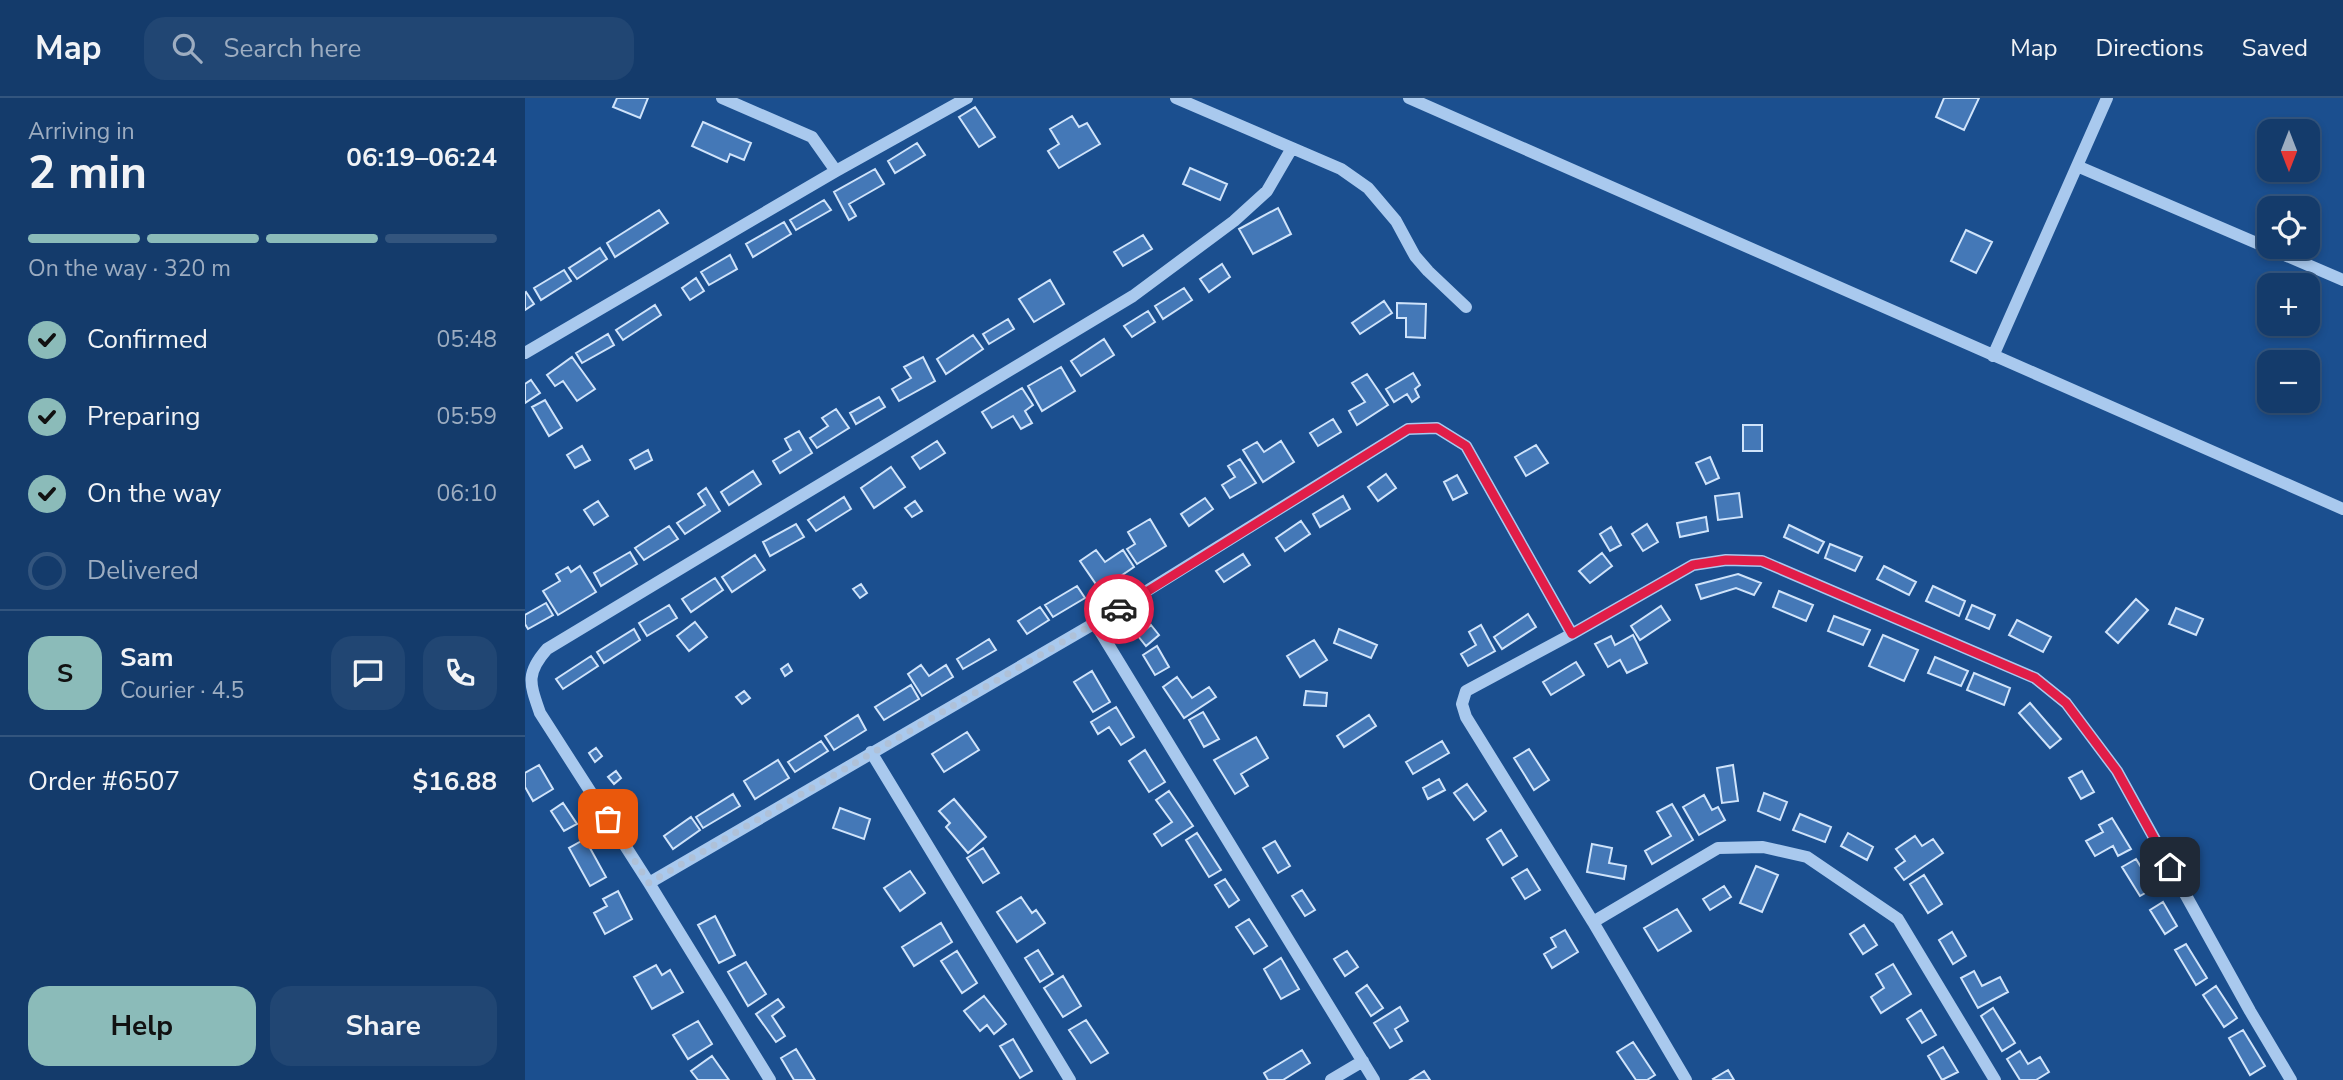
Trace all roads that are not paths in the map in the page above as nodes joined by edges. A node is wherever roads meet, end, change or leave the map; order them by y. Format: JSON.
{"nodes":[{"id":1,"x":722,"y":98,"type":"edge"},
{"id":2,"x":967,"y":98,"type":"edge"},
{"id":3,"x":1176,"y":98,"type":"edge"},
{"id":4,"x":1409,"y":98,"type":"edge"},
{"id":5,"x":2107,"y":98,"type":"edge"},
{"id":6,"x":1292,"y":148,"type":"junction"},
{"id":7,"x":2077,"y":166,"type":"junction"},
{"id":8,"x":836,"y":171,"type":"junction"},
{"id":9,"x":2343,"y":280,"type":"edge"},
{"id":10,"x":1466,"y":307,"type":"dead end"},
{"id":11,"x":525,"y":353,"type":"edge"},
{"id":12,"x":1993,"y":356,"type":"junction"},
{"id":13,"x":2343,"y":509,"type":"edge"},
{"id":14,"x":1095,"y":623,"type":"junction"},
{"id":15,"x":1572,"y":634,"type":"junction"},
{"id":16,"x":871,"y":752,"type":"junction"},
{"id":17,"x":649,"y":883,"type":"junction"},
{"id":18,"x":1593,"y":922,"type":"junction"},
{"id":19,"x":1363,"y":1061,"type":"junction"},
{"id":20,"x":770,"y":1080,"type":"edge"},
{"id":21,"x":1070,"y":1080,"type":"edge"},
{"id":22,"x":1331,"y":1080,"type":"edge"},
{"id":23,"x":1374,"y":1080,"type":"edge"},
{"id":24,"x":1686,"y":1080,"type":"edge"},
{"id":25,"x":1995,"y":1080,"type":"edge"},
{"id":26,"x":2291,"y":1080,"type":"edge"}],
"edges":[{"from":1,"to":8,"type":"street"},
{"from":2,"to":8,"type":"street"},
{"from":3,"to":6,"type":"street"},
{"from":4,"to":12,"type":"street"},
{"from":5,"to":7,"type":"street"},
{"from":6,"to":10,"type":"street"},
{"from":6,"to":17,"type":"street"},
{"from":7,"to":9,"type":"street"},
{"from":7,"to":12,"type":"street"},
{"from":8,"to":11,"type":"street"},
{"from":12,"to":13,"type":"street"},
{"from":14,"to":15,"type":"street"},
{"from":14,"to":16,"type":"street"},
{"from":14,"to":19,"type":"street"},
{"from":15,"to":18,"type":"street"},
{"from":15,"to":26,"type":"street"},
{"from":16,"to":17,"type":"street"},
{"from":16,"to":21,"type":"street"},
{"from":17,"to":20,"type":"street"},
{"from":18,"to":24,"type":"street"},
{"from":18,"to":25,"type":"street"},
{"from":19,"to":22,"type":"street"},
{"from":19,"to":23,"type":"street"}]}
